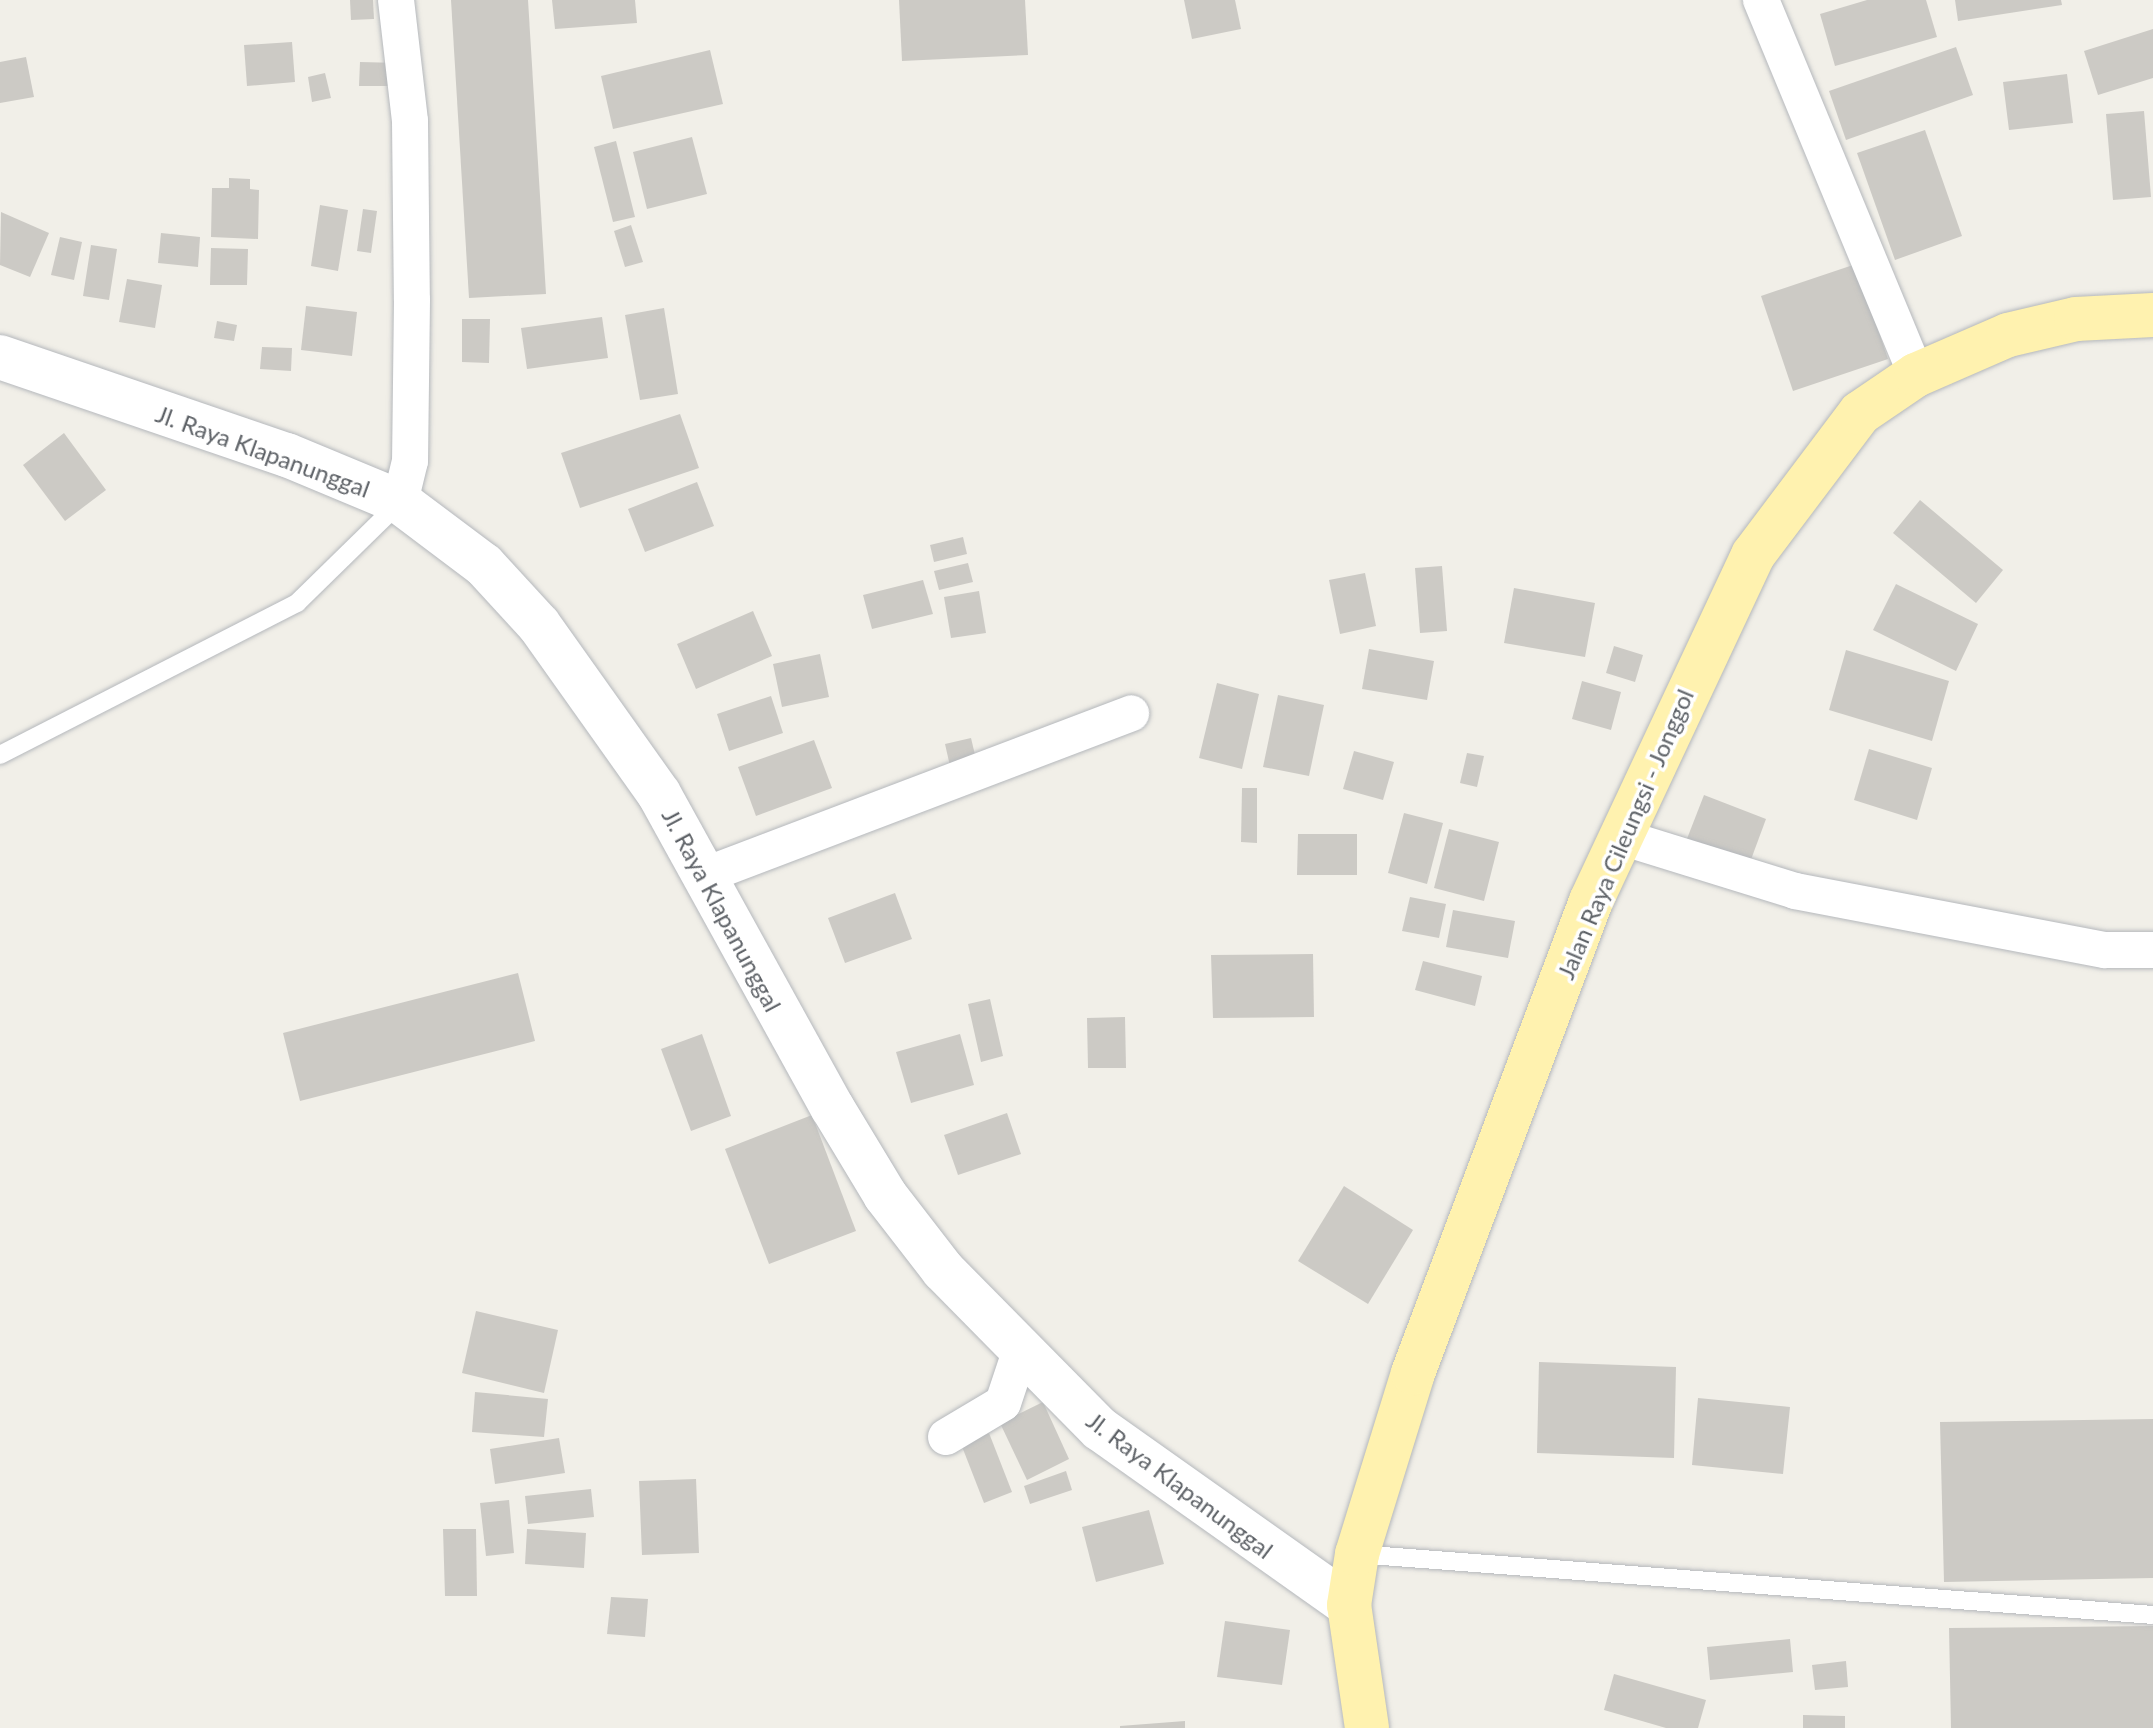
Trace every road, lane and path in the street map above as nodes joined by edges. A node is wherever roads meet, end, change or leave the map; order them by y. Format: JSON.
{"nodes":[{"id":1,"x":396,"y":0,"type":"edge"},
{"id":2,"x":1761,"y":0,"type":"edge"},
{"id":3,"x":2153,"y":315,"type":"edge"},
{"id":4,"x":0,"y":357,"type":"edge"},
{"id":5,"x":1916,"y":375,"type":"junction"},
{"id":6,"x":400,"y":502,"type":"junction"},
{"id":7,"x":1131,"y":713,"type":"dead end"},
{"id":8,"x":0,"y":755,"type":"edge"},
{"id":9,"x":1621,"y":837,"type":"junction"},
{"id":10,"x":703,"y":876,"type":"junction"},
{"id":11,"x":2153,"y":950,"type":"edge"},
{"id":12,"x":1021,"y":1349,"type":"junction"},
{"id":13,"x":946,"y":1437,"type":"dead end"},
{"id":14,"x":1357,"y":1554,"type":"junction"},
{"id":15,"x":1349,"y":1605,"type":"junction"},
{"id":16,"x":2153,"y":1615,"type":"edge"},
{"id":17,"x":1367,"y":1728,"type":"edge"}],
"edges":[{"from":1,"to":6,"type":"street"},
{"from":2,"to":5,"type":"street"},
{"from":3,"to":5,"type":"main road","name":"Jalan Raya Cileungsi - Jonggol"},
{"from":4,"to":6,"type":"street","name":"Jl. Raya Klapanunggal"},
{"from":5,"to":9,"type":"main road","name":"Jalan Raya Cileungsi - Jonggol"},
{"from":6,"to":8,"type":"lane"},
{"from":6,"to":10,"type":"street","name":"Jl. Raya Klapanunggal"},
{"from":7,"to":10,"type":"street"},
{"from":9,"to":11,"type":"street"},
{"from":9,"to":14,"type":"main road","name":"Jalan Raya Cileungsi - Jonggol"},
{"from":10,"to":12,"type":"street","name":"Jl. Raya Klapanunggal"},
{"from":12,"to":13,"type":"street"},
{"from":12,"to":15,"type":"street","name":"Jl. Raya Klapanunggal"},
{"from":14,"to":15,"type":"main road","name":"Jalan Raya Cileungsi - Jonggol"},
{"from":14,"to":16,"type":"lane"},
{"from":15,"to":17,"type":"main road","name":"Jalan Raya Cileungsi - Jonggol"}]}
